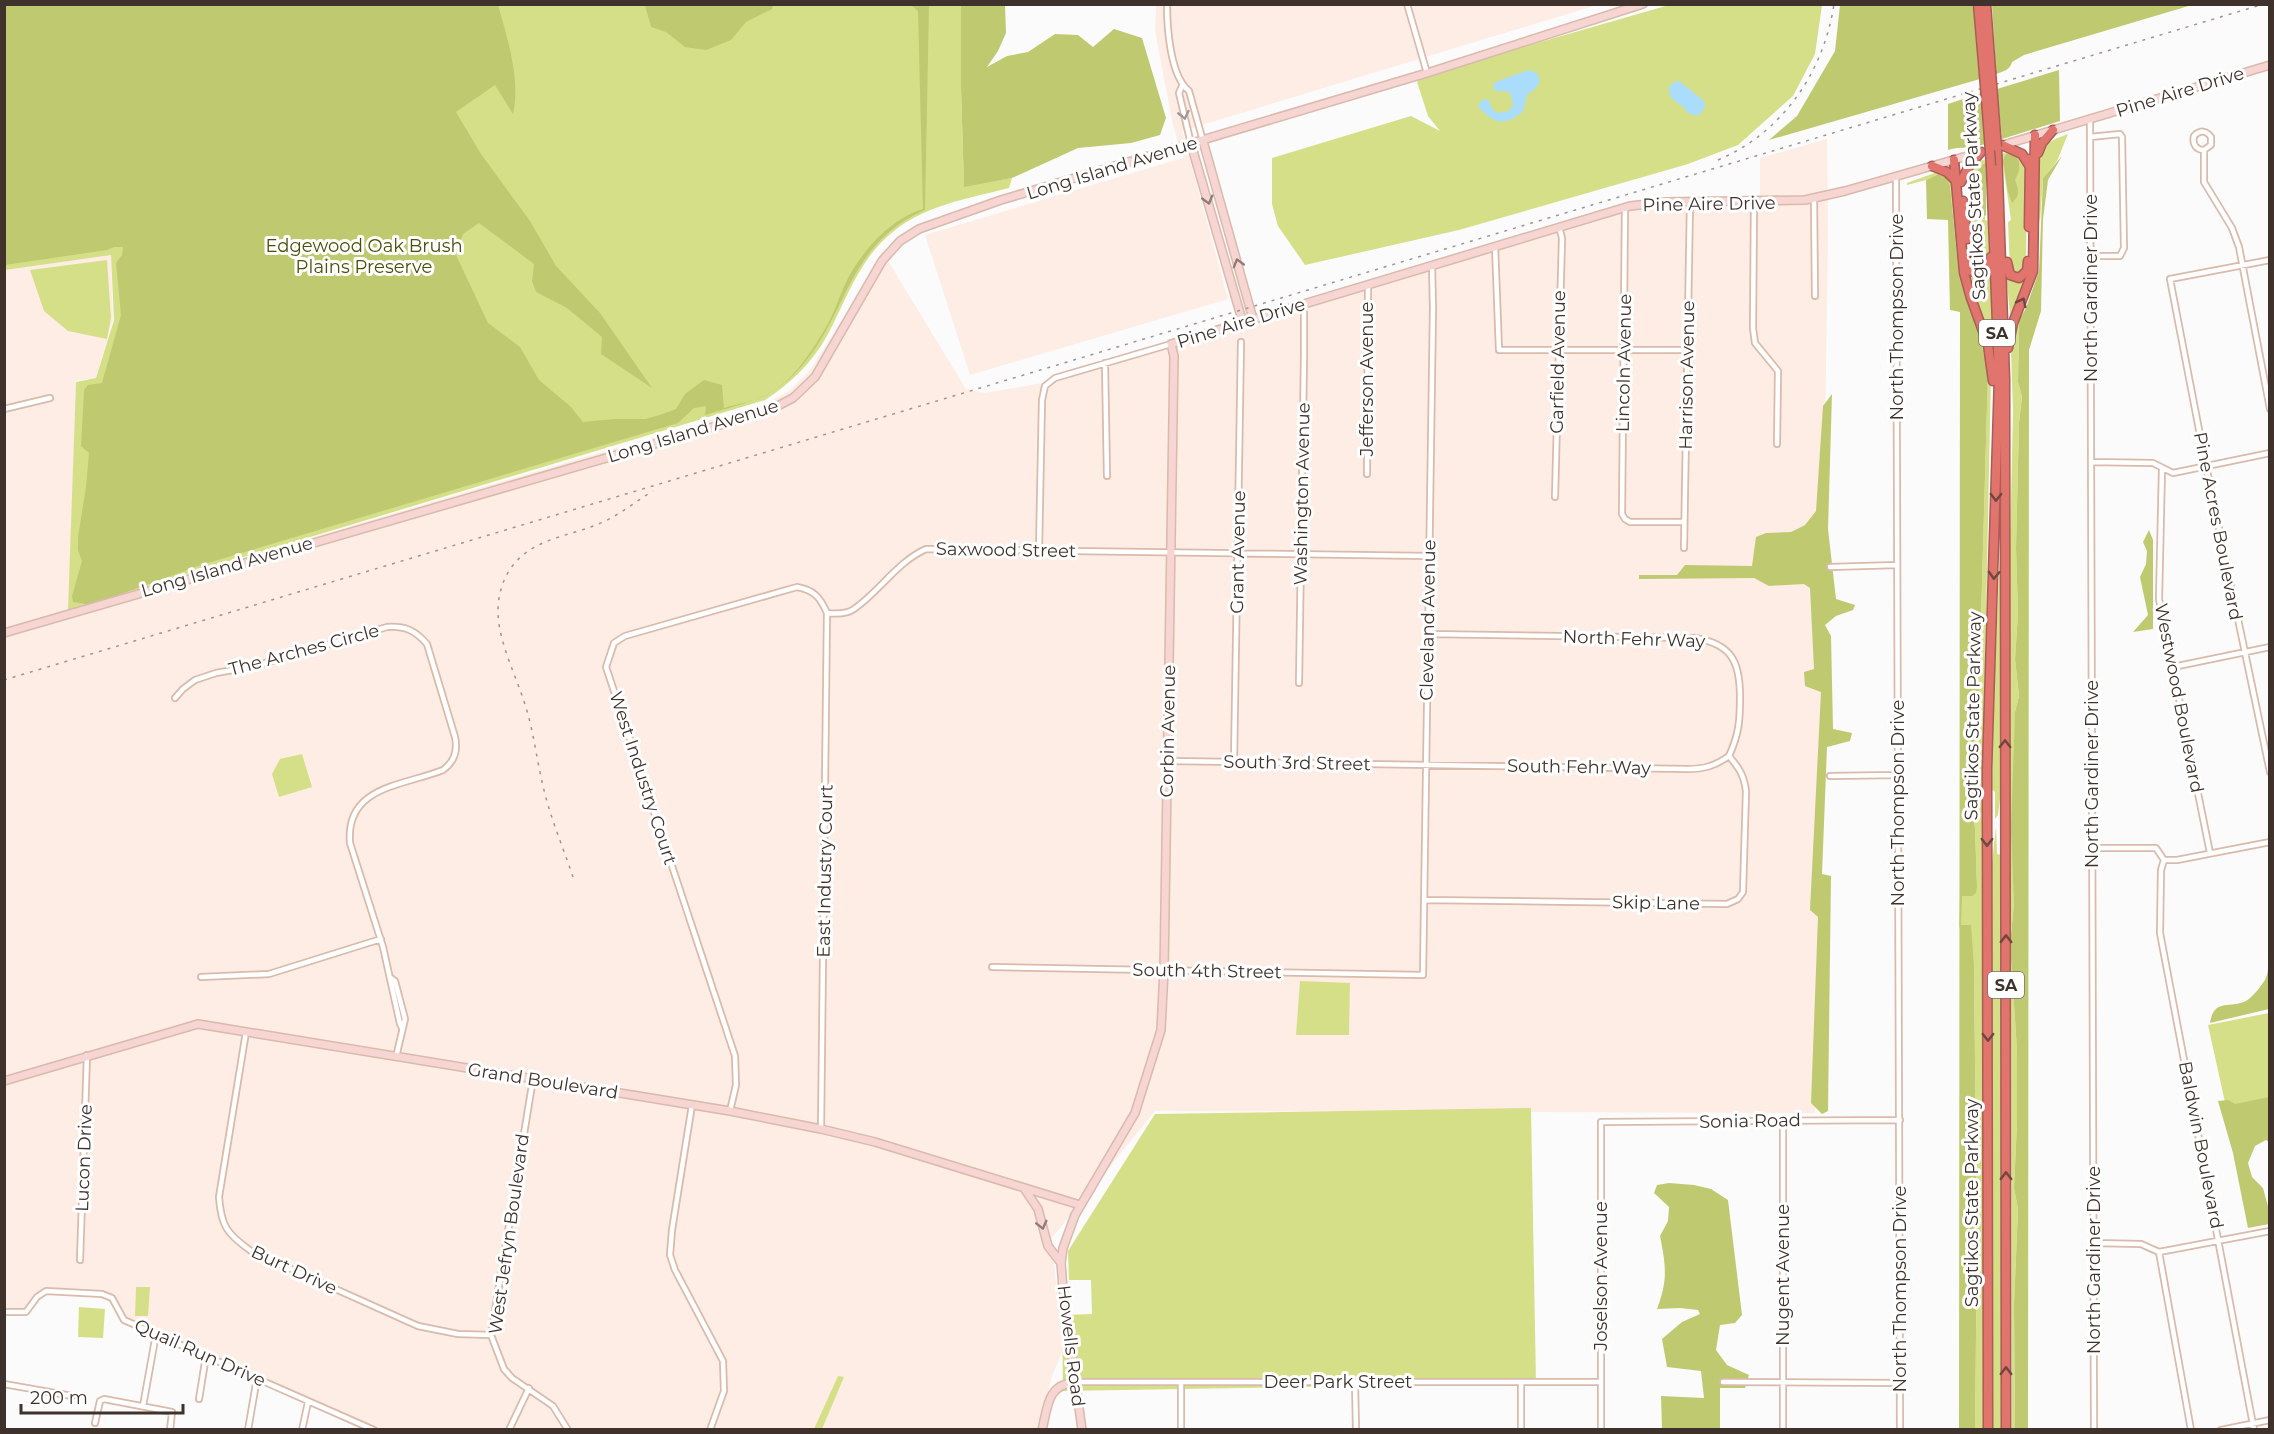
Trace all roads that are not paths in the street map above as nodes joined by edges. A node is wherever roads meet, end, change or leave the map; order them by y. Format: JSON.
{"nodes":[{"id":1,"x":1167,"y":4,"type":"edge"},
{"id":2,"x":1407,"y":4,"type":"edge"},
{"id":3,"x":1643,"y":4,"type":"edge"},
{"id":4,"x":1978,"y":4,"type":"edge"},
{"id":5,"x":1986,"y":4,"type":"edge"},
{"id":6,"x":2270,"y":65,"type":"edge"},
{"id":7,"x":1427,"y":73,"type":"junction"},
{"id":8,"x":1988,"y":73,"type":"junction"},
{"id":9,"x":1182,"y":86,"type":"junction"},
{"id":10,"x":2090,"y":119,"type":"junction"},
{"id":11,"x":2053,"y":130,"type":"junction"},
{"id":12,"x":2033,"y":136,"type":"junction"},
{"id":13,"x":2090,"y":137,"type":"junction"},
{"id":14,"x":1203,"y":141,"type":"junction"},
{"id":15,"x":1191,"y":144,"type":"junction"},
{"id":16,"x":2002,"y":145,"type":"junction"},
{"id":17,"x":2204,"y":150,"type":"junction"},
{"id":18,"x":1981,"y":152,"type":"junction"},
{"id":19,"x":1957,"y":159,"type":"junction"},
{"id":20,"x":1932,"y":166,"type":"junction"},
{"id":21,"x":2033,"y":170,"type":"junction"},
{"id":22,"x":1896,"y":177,"type":"junction"},
{"id":23,"x":1959,"y":181,"type":"junction"},
{"id":24,"x":1814,"y":199,"type":"junction"},
{"id":25,"x":1690,"y":202,"type":"junction"},
{"id":26,"x":1754,"y":202,"type":"junction"},
{"id":27,"x":1625,"y":207,"type":"junction"},
{"id":28,"x":1559,"y":227,"type":"junction"},
{"id":29,"x":1997,"y":229,"type":"junction"},
{"id":30,"x":1495,"y":246,"type":"junction"},
{"id":31,"x":2091,"y":256,"type":"junction"},
{"id":32,"x":2270,"y":260,"type":"edge"},
{"id":33,"x":1432,"y":265,"type":"junction"},
{"id":34,"x":2241,"y":266,"type":"junction"},
{"id":35,"x":1368,"y":285,"type":"junction"},
{"id":36,"x":1815,"y":296,"type":"dead end"},
{"id":37,"x":1302,"y":304,"type":"junction"},
{"id":38,"x":1253,"y":320,"type":"junction"},
{"id":39,"x":1243,"y":323,"type":"junction"},
{"id":40,"x":1241,"y":342,"type":"dead end"},
{"id":41,"x":1171,"y":344,"type":"junction"},
{"id":42,"x":1558,"y":350,"type":"junction"},
{"id":43,"x":1623,"y":350,"type":"junction"},
{"id":44,"x":1687,"y":350,"type":"junction"},
{"id":45,"x":1105,"y":363,"type":"junction"},
{"id":46,"x":2005,"y":379,"type":"junction"},
{"id":47,"x":50,"y":398,"type":"dead end"},
{"id":48,"x":4,"y":408,"type":"edge"},
{"id":49,"x":2270,"y":409,"type":"edge"},
{"id":50,"x":1997,"y":438,"type":"junction"},
{"id":51,"x":1777,"y":444,"type":"dead end"},
{"id":52,"x":2270,"y":453,"type":"edge"},
{"id":53,"x":2091,"y":462,"type":"junction"},
{"id":54,"x":2206,"y":466,"type":"junction"},
{"id":55,"x":2162,"y":469,"type":"junction"},
{"id":56,"x":1367,"y":474,"type":"dead end"},
{"id":57,"x":1107,"y":476,"type":"dead end"},
{"id":58,"x":1556,"y":497,"type":"dead end"},
{"id":59,"x":1684,"y":522,"type":"junction"},
{"id":60,"x":1684,"y":548,"type":"dead end"},
{"id":61,"x":1039,"y":550,"type":"junction"},
{"id":62,"x":1172,"y":552,"type":"junction"},
{"id":63,"x":1238,"y":553,"type":"junction"},
{"id":64,"x":1302,"y":554,"type":"junction"},
{"id":65,"x":1430,"y":556,"type":"junction"},
{"id":66,"x":1897,"y":565,"type":"junction"},
{"id":67,"x":1830,"y":567,"type":"dead end"},
{"id":68,"x":827,"y":613,"type":"junction"},
{"id":69,"x":4,"y":633,"type":"edge"},
{"id":70,"x":1428,"y":634,"type":"junction"},
{"id":71,"x":2270,"y":647,"type":"edge"},
{"id":72,"x":2244,"y":652,"type":"junction"},
{"id":73,"x":2173,"y":667,"type":"junction"},
{"id":74,"x":1299,"y":683,"type":"dead end"},
{"id":75,"x":175,"y":698,"type":"dead end"},
{"id":76,"x":1729,"y":756,"type":"junction"},
{"id":77,"x":1168,"y":761,"type":"junction"},
{"id":78,"x":1234,"y":762,"type":"junction"},
{"id":79,"x":1426,"y":766,"type":"junction"},
{"id":80,"x":2270,"y":772,"type":"edge"},
{"id":81,"x":1830,"y":776,"type":"dead end"},
{"id":82,"x":1897,"y":776,"type":"junction"},
{"id":83,"x":2270,"y":842,"type":"edge"},
{"id":84,"x":2092,"y":848,"type":"junction"},
{"id":85,"x":2210,"y":853,"type":"junction"},
{"id":86,"x":2163,"y":860,"type":"junction"},
{"id":87,"x":1424,"y":900,"type":"junction"},
{"id":88,"x":381,"y":939,"type":"junction"},
{"id":89,"x":992,"y":967,"type":"dead end"},
{"id":90,"x":1164,"y":970,"type":"junction"},
{"id":91,"x":1423,"y":975,"type":"joint"},
{"id":92,"x":201,"y":977,"type":"dead end"},
{"id":93,"x":246,"y":1032,"type":"junction"},
{"id":94,"x":87,"y":1056,"type":"junction"},
{"id":95,"x":396,"y":1057,"type":"junction"},
{"id":96,"x":533,"y":1079,"type":"junction"},
{"id":97,"x":4,"y":1081,"type":"edge"},
{"id":98,"x":692,"y":1105,"type":"junction"},
{"id":99,"x":730,"y":1111,"type":"junction"},
{"id":100,"x":1899,"y":1120,"type":"junction"},
{"id":101,"x":1784,"y":1121,"type":"junction"},
{"id":102,"x":1601,"y":1122,"type":"joint"},
{"id":103,"x":821,"y":1129,"type":"junction"},
{"id":104,"x":1024,"y":1188,"type":"junction"},
{"id":105,"x":1080,"y":1206,"type":"junction"},
{"id":106,"x":2270,"y":1231,"type":"edge"},
{"id":107,"x":2219,"y":1240,"type":"junction"},
{"id":108,"x":2093,"y":1243,"type":"junction"},
{"id":109,"x":2159,"y":1252,"type":"junction"},
{"id":110,"x":80,"y":1260,"type":"dead end"},
{"id":111,"x":1061,"y":1263,"type":"junction"},
{"id":112,"x":4,"y":1312,"type":"edge"},
{"id":113,"x":156,"y":1334,"type":"junction"},
{"id":114,"x":491,"y":1335,"type":"junction"},
{"id":115,"x":206,"y":1356,"type":"junction"},
{"id":116,"x":257,"y":1378,"type":"junction"},
{"id":117,"x":1075,"y":1382,"type":"junction"},
{"id":118,"x":1356,"y":1382,"type":"junction"},
{"id":119,"x":1521,"y":1382,"type":"junction"},
{"id":120,"x":1601,"y":1382,"type":"junction"},
{"id":121,"x":1723,"y":1382,"type":"dead end"},
{"id":122,"x":1783,"y":1382,"type":"junction"},
{"id":123,"x":1181,"y":1383,"type":"junction"},
{"id":124,"x":1900,"y":1383,"type":"junction"},
{"id":125,"x":4,"y":1384,"type":"edge"},
{"id":126,"x":529,"y":1388,"type":"junction"},
{"id":127,"x":72,"y":1396,"type":"dead end"},
{"id":128,"x":199,"y":1399,"type":"dead end"},
{"id":129,"x":308,"y":1402,"type":"junction"},
{"id":130,"x":143,"y":1406,"type":"junction"},
{"id":131,"x":2270,"y":1420,"type":"edge"},
{"id":132,"x":356,"y":1421,"type":"junction"},
{"id":133,"x":95,"y":1423,"type":"dead end"},
{"id":134,"x":2254,"y":1427,"type":"edge"},
{"id":135,"x":170,"y":1430,"type":"edge"},
{"id":136,"x":248,"y":1430,"type":"edge"},
{"id":137,"x":302,"y":1430,"type":"edge"},
{"id":138,"x":354,"y":1430,"type":"edge"},
{"id":139,"x":374,"y":1430,"type":"edge"},
{"id":140,"x":509,"y":1430,"type":"edge"},
{"id":141,"x":568,"y":1430,"type":"edge"},
{"id":142,"x":710,"y":1430,"type":"edge"},
{"id":143,"x":1042,"y":1430,"type":"edge"},
{"id":144,"x":1082,"y":1430,"type":"edge"},
{"id":145,"x":1181,"y":1430,"type":"edge"},
{"id":146,"x":1356,"y":1430,"type":"edge"},
{"id":147,"x":1521,"y":1430,"type":"edge"},
{"id":148,"x":1602,"y":1430,"type":"edge"},
{"id":149,"x":1783,"y":1430,"type":"edge"},
{"id":150,"x":1900,"y":1430,"type":"edge"},
{"id":151,"x":1988,"y":1430,"type":"edge"},
{"id":152,"x":2006,"y":1430,"type":"edge"},
{"id":153,"x":2094,"y":1430,"type":"edge"},
{"id":154,"x":2191,"y":1430,"type":"edge"},
{"id":155,"x":2221,"y":1430,"type":"edge"}],
"edges":[{"from":1,"to":9,"type":"street"},
{"from":2,"to":7,"type":"street"},
{"from":3,"to":7,"type":"street","name":"Long Island Avenue"},
{"from":4,"to":8,"type":"highway","name":"Sagtikos State Parkway","number":"SA"},
{"from":5,"to":8,"type":"highway","name":"Sagtikos State Parkway","number":"SA"},
{"from":6,"to":10,"type":"street","name":"Pine Aire Drive"},
{"from":7,"to":14,"type":"street","name":"Long Island Avenue"},
{"from":8,"to":29,"type":"highway","name":"Sagtikos State Parkway","number":"SA","bridge":true},
{"from":9,"to":14,"type":"street"},
{"from":9,"to":15,"type":"street","one_way":true},
{"from":10,"to":11,"type":"street","name":"Pine Aire Drive"},
{"from":10,"to":13,"type":"street","name":"North Gardiner Drive"},
{"from":11,"to":12,"type":"street","name":"Pine Aire Drive"},
{"from":11,"to":21,"type":"highway"},
{"from":12,"to":16,"type":"street","name":"Pine Aire Drive"},
{"from":12,"to":21,"type":"highway"},
{"from":13,"to":31,"type":"street","name":"North Gardiner Drive"},
{"from":13,"to":31,"type":"street"},
{"from":14,"to":15,"type":"street","name":"Long Island Avenue"},
{"from":38,"to":14,"type":"street","one_way":true},
{"from":15,"to":39,"type":"street","one_way":true},
{"from":15,"to":69,"type":"street","name":"Long Island Avenue"},
{"from":16,"to":18,"type":"street","name":"Pine Aire Drive"},
{"from":16,"to":21,"type":"highway"},
{"from":17,"to":17,"type":"street"},
{"from":17,"to":34,"type":"street"},
{"from":18,"to":19,"type":"street","name":"Pine Aire Drive"},
{"from":18,"to":23,"type":"highway"},
{"from":19,"to":20,"type":"street","name":"Pine Aire Drive"},
{"from":19,"to":23,"type":"highway"},
{"from":20,"to":22,"type":"street","name":"Pine Aire Drive"},
{"from":20,"to":23,"type":"highway"},
{"from":21,"to":29,"type":"highway"},
{"from":46,"to":21,"type":"highway","one_way":true},
{"from":22,"to":24,"type":"street","name":"Pine Aire Drive"},
{"from":22,"to":66,"type":"street","name":"North Thompson Drive"},
{"from":23,"to":29,"type":"highway"},
{"from":23,"to":50,"type":"highway"},
{"from":24,"to":26,"type":"street","name":"Pine Aire Drive"},
{"from":24,"to":36,"type":"street"},
{"from":25,"to":26,"type":"street","name":"Pine Aire Drive"},
{"from":25,"to":27,"type":"street","name":"Pine Aire Drive"},
{"from":25,"to":44,"type":"street","name":"Harrison Avenue"},
{"from":26,"to":51,"type":"street"},
{"from":27,"to":28,"type":"street","name":"Pine Aire Drive"},
{"from":27,"to":43,"type":"street","name":"Lincoln Avenue"},
{"from":28,"to":30,"type":"street","name":"Pine Aire Drive"},
{"from":28,"to":42,"type":"street","name":"Garfield Avenue"},
{"from":29,"to":46,"type":"highway","name":"Sagtikos State Parkway","number":"SA"},
{"from":29,"to":50,"type":"highway","name":"Sagtikos State Parkway","number":"SA"},
{"from":30,"to":33,"type":"street","name":"Pine Aire Drive"},
{"from":30,"to":42,"type":"street"},
{"from":31,"to":53,"type":"street","name":"North Gardiner Drive"},
{"from":32,"to":34,"type":"street"},
{"from":33,"to":35,"type":"street","name":"Pine Aire Drive"},
{"from":33,"to":65,"type":"street","name":"Cleveland Avenue"},
{"from":34,"to":49,"type":"street"},
{"from":34,"to":54,"type":"street","name":"Pine Acres Boulevard"},
{"from":35,"to":37,"type":"street","name":"Pine Aire Drive"},
{"from":35,"to":56,"type":"street","name":"Jefferson Avenue"},
{"from":37,"to":38,"type":"street","name":"Pine Aire Drive"},
{"from":37,"to":64,"type":"street","name":"Washington Avenue"},
{"from":38,"to":39,"type":"street","name":"Pine Aire Drive"},
{"from":39,"to":41,"type":"street","name":"Pine Aire Drive"},
{"from":40,"to":63,"type":"street","name":"Grant Avenue"},
{"from":41,"to":45,"type":"street","name":"Pine Aire Drive"},
{"from":41,"to":62,"type":"street","name":"Corbin Avenue"},
{"from":42,"to":43,"type":"street"},
{"from":42,"to":58,"type":"street","name":"Garfield Avenue"},
{"from":43,"to":44,"type":"street"},
{"from":43,"to":59,"type":"street","name":"Lincoln Avenue"},
{"from":44,"to":59,"type":"street","name":"Harrison Avenue"},
{"from":45,"to":57,"type":"street"},
{"from":45,"to":61,"type":"street","name":"Pine Aire Drive"},
{"from":152,"to":46,"type":"highway","name":"Sagtikos State Parkway","number":"SA","one_way":true},
{"from":47,"to":48,"type":"street"},
{"from":50,"to":151,"type":"highway","name":"Sagtikos State Parkway","number":"SA","one_way":true},
{"from":52,"to":54,"type":"street"},
{"from":53,"to":55,"type":"street"},
{"from":53,"to":84,"type":"street","name":"North Gardiner Drive"},
{"from":54,"to":55,"type":"street"},
{"from":54,"to":72,"type":"street","name":"Pine Acres Boulevard"},
{"from":55,"to":73,"type":"street","name":"Westwood Boulevard"},
{"from":59,"to":60,"type":"street","name":"Harrison Avenue"},
{"from":61,"to":62,"type":"street","name":"Saxwood Street"},
{"from":61,"to":68,"type":"street","name":"Saxwood Street"},
{"from":62,"to":63,"type":"street","name":"Saxwood Street"},
{"from":62,"to":77,"type":"street","name":"Corbin Avenue"},
{"from":63,"to":64,"type":"street","name":"Saxwood Street"},
{"from":63,"to":78,"type":"street","name":"Grant Avenue"},
{"from":64,"to":65,"type":"street","name":"Saxwood Street"},
{"from":64,"to":74,"type":"street","name":"Washington Avenue"},
{"from":65,"to":70,"type":"street","name":"Cleveland Avenue"},
{"from":66,"to":67,"type":"street"},
{"from":66,"to":82,"type":"street","name":"North Thompson Drive"},
{"from":68,"to":99,"type":"street","name":"West Industry Court"},
{"from":68,"to":103,"type":"street","name":"East Industry Court"},
{"from":70,"to":76,"type":"street","name":"North Fehr Way"},
{"from":70,"to":79,"type":"street","name":"Cleveland Avenue"},
{"from":71,"to":72,"type":"street"},
{"from":72,"to":73,"type":"street"},
{"from":72,"to":80,"type":"street","name":"Pine Acres Boulevard"},
{"from":73,"to":85,"type":"street","name":"Westwood Boulevard"},
{"from":75,"to":88,"type":"street","name":"The Arches Circle"},
{"from":76,"to":79,"type":"street","name":"South Fehr Way"},
{"from":76,"to":87,"type":"street","name":"Skip Lane"},
{"from":77,"to":78,"type":"street","name":"South 3rd Street"},
{"from":77,"to":90,"type":"street","name":"Corbin Avenue"},
{"from":78,"to":79,"type":"street","name":"South 3rd Street"},
{"from":79,"to":87,"type":"street","name":"Cleveland Avenue"},
{"from":81,"to":82,"type":"street"},
{"from":82,"to":100,"type":"street","name":"North Thompson Drive"},
{"from":83,"to":85,"type":"street"},
{"from":84,"to":86,"type":"street"},
{"from":84,"to":108,"type":"street","name":"North Gardiner Drive"},
{"from":85,"to":86,"type":"street"},
{"from":86,"to":107,"type":"street","name":"Baldwin Boulevard"},
{"from":87,"to":91,"type":"street","name":"Cleveland Avenue"},
{"from":88,"to":92,"type":"street"},
{"from":88,"to":95,"type":"street","name":"The Arches Circle"},
{"from":89,"to":90,"type":"street","name":"South 4th Street"},
{"from":90,"to":91,"type":"street","name":"South 4th Street"},
{"from":90,"to":105,"type":"street","name":"Corbin Avenue"},
{"from":93,"to":94,"type":"street","name":"Grand Boulevard"},
{"from":93,"to":95,"type":"street","name":"Grand Boulevard"},
{"from":93,"to":114,"type":"street","name":"Burt Drive"},
{"from":94,"to":97,"type":"street","name":"Grand Boulevard"},
{"from":94,"to":110,"type":"street","name":"Lucon Drive"},
{"from":95,"to":96,"type":"street","name":"Grand Boulevard"},
{"from":96,"to":98,"type":"street","name":"Grand Boulevard"},
{"from":96,"to":114,"type":"street","name":"West Jefryn Boulevard"},
{"from":98,"to":99,"type":"street","name":"Grand Boulevard"},
{"from":98,"to":142,"type":"street"},
{"from":99,"to":103,"type":"street","name":"Grand Boulevard"},
{"from":100,"to":101,"type":"street","name":"Sonia Road"},
{"from":100,"to":124,"type":"street","name":"North Thompson Drive"},
{"from":101,"to":102,"type":"street","name":"Sonia Road"},
{"from":101,"to":122,"type":"street","name":"Nugent Avenue"},
{"from":102,"to":120,"type":"street","name":"Joselson Avenue"},
{"from":103,"to":104,"type":"street","name":"Grand Boulevard"},
{"from":104,"to":105,"type":"street","name":"Grand Boulevard"},
{"from":104,"to":111,"type":"street","one_way":true},
{"from":105,"to":111,"type":"street","name":"Corbin Avenue"},
{"from":106,"to":107,"type":"street"},
{"from":107,"to":109,"type":"street"},
{"from":107,"to":134,"type":"street","name":"Baldwin Boulevard"},
{"from":108,"to":109,"type":"street"},
{"from":108,"to":153,"type":"street","name":"North Gardiner Drive"},
{"from":109,"to":154,"type":"street"},
{"from":111,"to":117,"type":"street","name":"Howells Road"},
{"from":112,"to":113,"type":"street","name":"Quail Run Drive"},
{"from":113,"to":115,"type":"street","name":"Quail Run Drive"},
{"from":113,"to":130,"type":"street"},
{"from":114,"to":126,"type":"street","name":"West Jefryn Boulevard"},
{"from":115,"to":116,"type":"street","name":"Quail Run Drive"},
{"from":115,"to":128,"type":"street"},
{"from":116,"to":129,"type":"street","name":"Quail Run Drive"},
{"from":116,"to":136,"type":"street"},
{"from":117,"to":123,"type":"street","name":"Deer Park Street"},
{"from":117,"to":143,"type":"street"},
{"from":117,"to":144,"type":"street","name":"Howells Road"},
{"from":118,"to":119,"type":"street","name":"Deer Park Street"},
{"from":118,"to":123,"type":"street","name":"Deer Park Street"},
{"from":118,"to":146,"type":"street"},
{"from":119,"to":120,"type":"street","name":"Deer Park Street"},
{"from":119,"to":147,"type":"street"},
{"from":120,"to":148,"type":"street","name":"Joselson Avenue"},
{"from":121,"to":122,"type":"street"},
{"from":122,"to":124,"type":"street"},
{"from":122,"to":149,"type":"street","name":"Nugent Avenue"},
{"from":123,"to":145,"type":"street"},
{"from":124,"to":150,"type":"street","name":"North Thompson Drive"},
{"from":125,"to":127,"type":"street"},
{"from":126,"to":140,"type":"street"},
{"from":126,"to":141,"type":"street","name":"West Jefryn Boulevard"},
{"from":129,"to":132,"type":"street","name":"Quail Run Drive"},
{"from":129,"to":137,"type":"street"},
{"from":130,"to":133,"type":"street"},
{"from":130,"to":135,"type":"street"},
{"from":131,"to":134,"type":"street"},
{"from":132,"to":138,"type":"street"},
{"from":132,"to":139,"type":"street","name":"Quail Run Drive"},
{"from":134,"to":155,"type":"street"}]}
